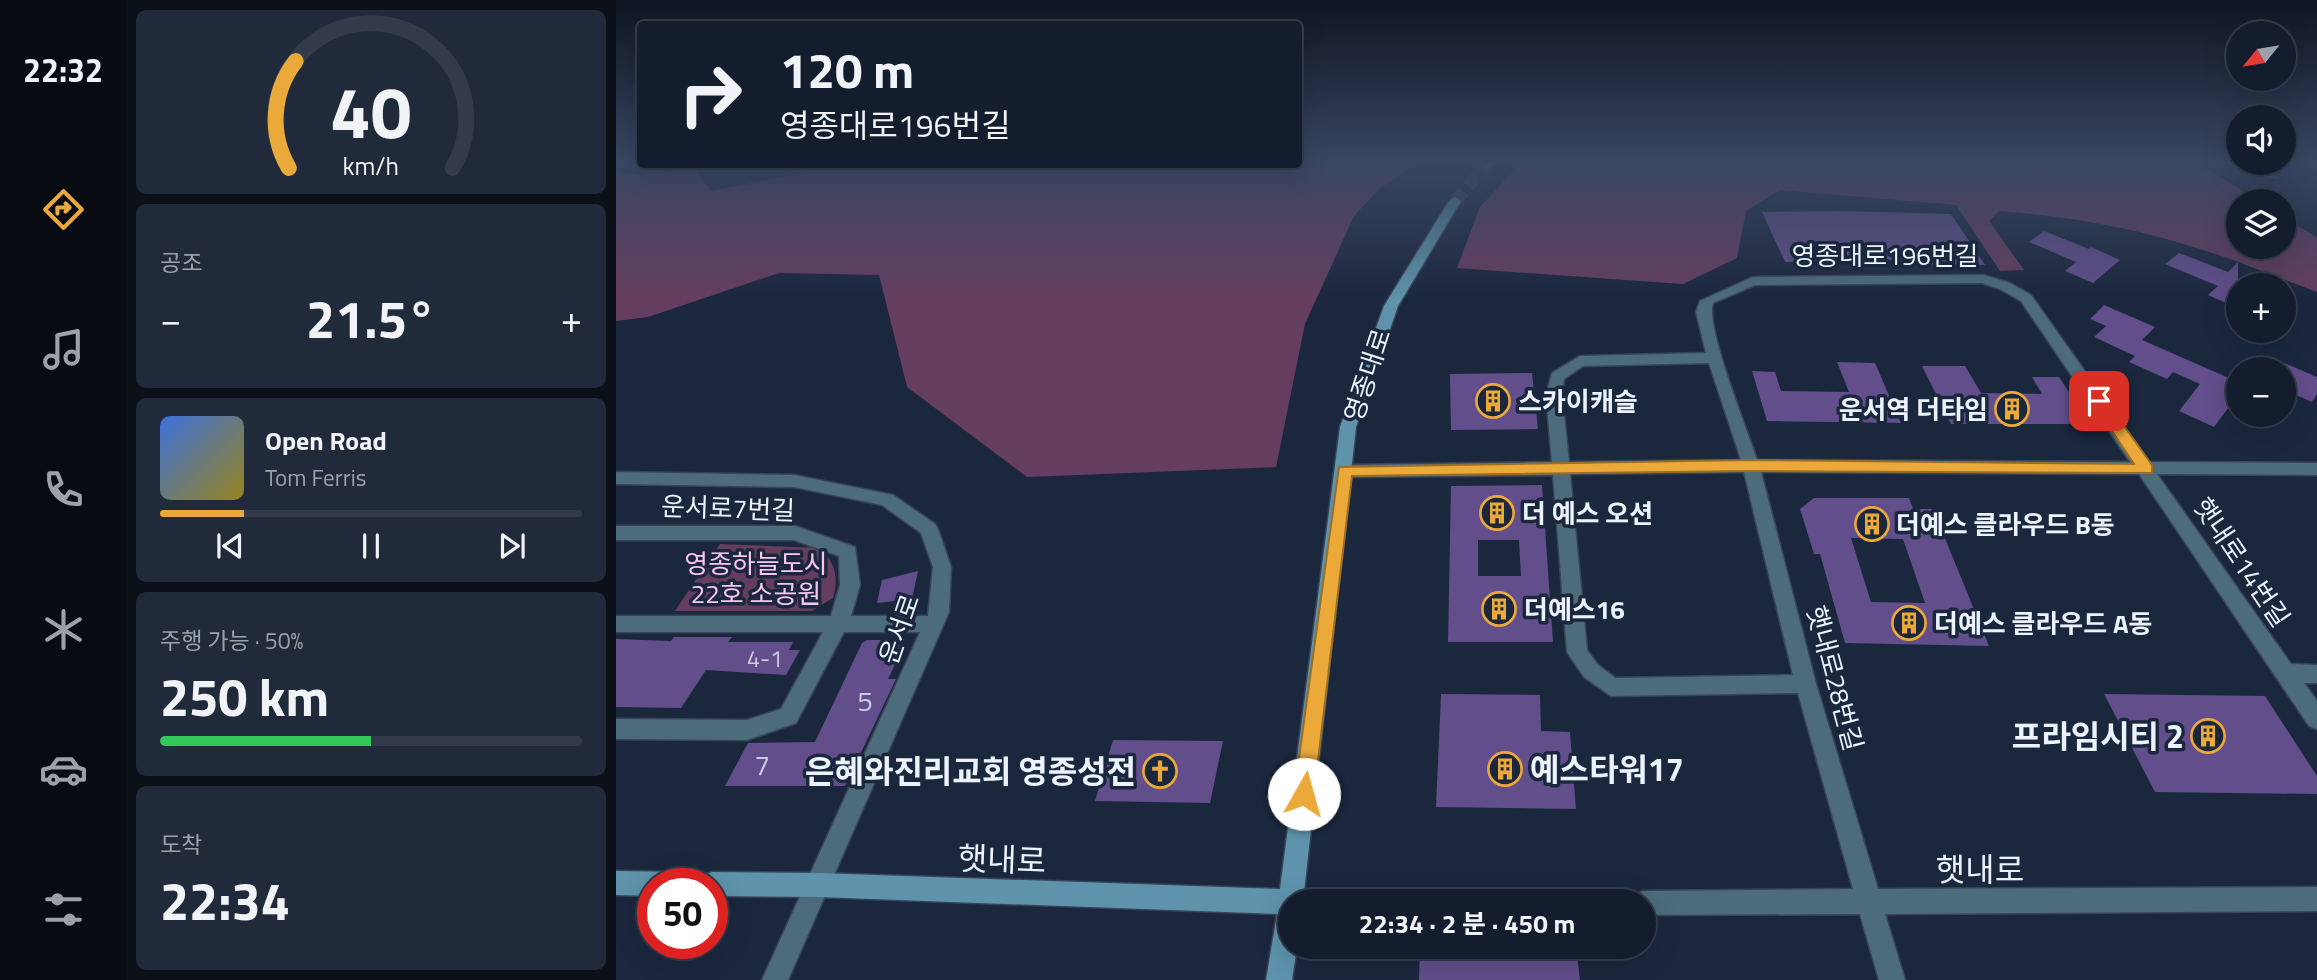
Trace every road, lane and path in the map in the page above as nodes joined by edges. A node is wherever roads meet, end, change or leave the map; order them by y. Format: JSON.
{"nodes":[{"id":1,"x":1450,"y":209,"type":"tunnel mouth"},
{"id":2,"x":1715,"y":358,"type":"junction"},
{"id":3,"x":1751,"y":466,"type":"junction"},
{"id":4,"x":1559,"y":467,"type":"junction"},
{"id":5,"x":2146,"y":469,"type":"junction"},
{"id":6,"x":2317,"y":469,"type":"edge"},
{"id":7,"x":1345,"y":471,"type":"junction"},
{"id":8,"x":616,"y":478,"type":"edge"},
{"id":9,"x":616,"y":533,"type":"edge"},
{"id":10,"x":839,"y":622,"type":"junction"},
{"id":11,"x":616,"y":624,"type":"edge"},
{"id":12,"x":934,"y":624,"type":"junction"},
{"id":13,"x":2287,"y":673,"type":"junction"},
{"id":14,"x":2317,"y":674,"type":"edge"},
{"id":15,"x":1806,"y":684,"type":"junction"},
{"id":16,"x":2317,"y":719,"type":"edge"},
{"id":17,"x":616,"y":729,"type":"edge"},
{"id":18,"x":616,"y":883,"type":"edge"},
{"id":19,"x":637,"y":883,"type":"edge"},
{"id":20,"x":728,"y":884,"type":"edge"},
{"id":21,"x":820,"y":884,"type":"junction"},
{"id":22,"x":1292,"y":889,"type":"edge"},
{"id":23,"x":2317,"y":899,"type":"edge"},
{"id":24,"x":1656,"y":902,"type":"edge"},
{"id":25,"x":1278,"y":903,"type":"edge"},
{"id":26,"x":1870,"y":903,"type":"junction"},
{"id":27,"x":1282,"y":959,"type":"edge"},
{"id":28,"x":775,"y":980,"type":"edge"},
{"id":29,"x":1279,"y":980,"type":"edge"},
{"id":30,"x":1892,"y":980,"type":"edge"}],
"edges":[{"from":1,"to":7,"type":"main road","name":"영종대로"},
{"from":2,"to":3,"type":"street","name":"영종대로196번길"},
{"from":2,"to":4,"type":"street"},
{"from":2,"to":5,"type":"street","name":"영종대로196번길"},
{"from":3,"to":4,"type":"street"},
{"from":3,"to":5,"type":"street"},
{"from":3,"to":15,"type":"street","name":"햇내로28번길"},
{"from":4,"to":7,"type":"street"},
{"from":4,"to":15,"type":"street"},
{"from":5,"to":6,"type":"street"},
{"from":5,"to":13,"type":"street","name":"햇내로14번길"},
{"from":7,"to":22,"type":"main road","name":"영종대로"},
{"from":8,"to":12,"type":"street","name":"운서로"},
{"from":9,"to":10,"type":"street","name":"운서로7번길"},
{"from":10,"to":11,"type":"street"},
{"from":10,"to":12,"type":"street"},
{"from":10,"to":17,"type":"street","name":"운서로7번길"},
{"from":12,"to":21,"type":"street","name":"운서로"},
{"from":13,"to":14,"type":"street"},
{"from":13,"to":16,"type":"street","name":"햇내로14번길"},
{"from":15,"to":26,"type":"street","name":"햇내로28번길"},
{"from":18,"to":19,"type":"main road"},
{"from":20,"to":21,"type":"main road","name":"햇내로"},
{"from":21,"to":25,"type":"main road","name":"햇내로"},
{"from":21,"to":28,"type":"street","name":"운서로"},
{"from":23,"to":26,"type":"street","name":"햇내로"},
{"from":24,"to":26,"type":"street","name":"햇내로"},
{"from":26,"to":30,"type":"street","name":"햇내로28번길"},
{"from":27,"to":29,"type":"main road","name":"영종대로"}]}
